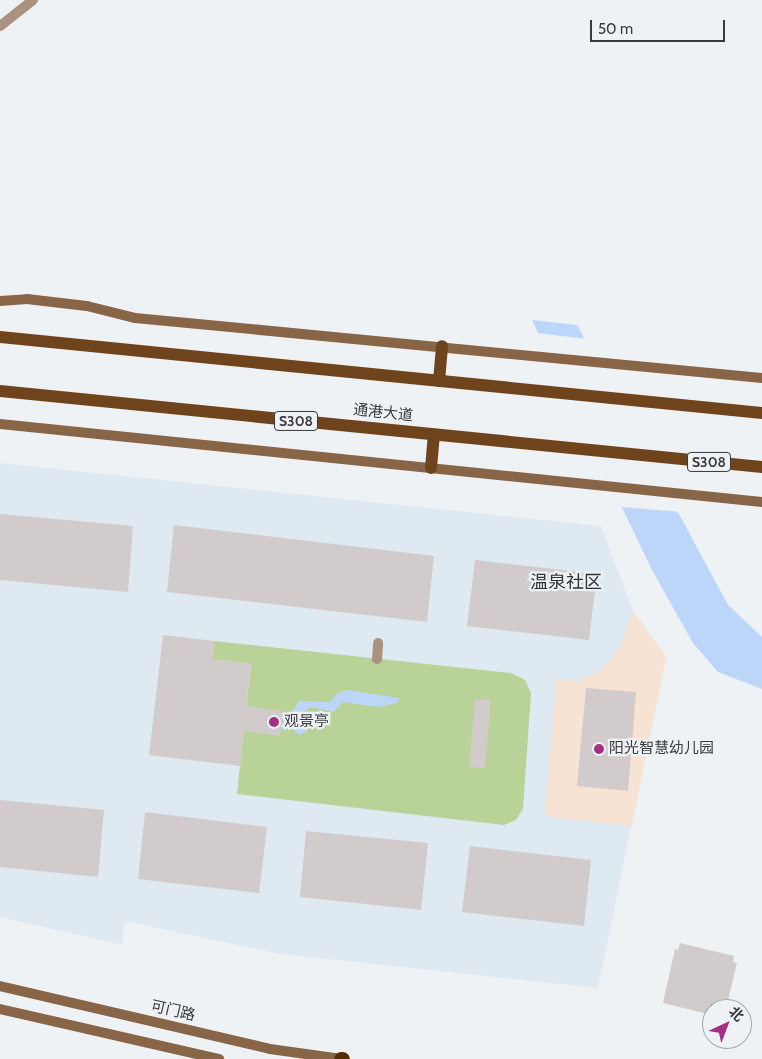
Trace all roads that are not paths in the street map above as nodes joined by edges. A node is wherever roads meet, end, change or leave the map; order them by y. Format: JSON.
{"nodes":[{"id":1,"x":33,"y":0,"type":"edge"},
{"id":2,"x":0,"y":26,"type":"edge"},
{"id":3,"x":0,"y":301,"type":"edge"},
{"id":4,"x":0,"y":337,"type":"edge"},
{"id":5,"x":442,"y":346,"type":"junction"},
{"id":6,"x":762,"y":378,"type":"edge"},
{"id":7,"x":439,"y":380,"type":"junction"},
{"id":8,"x":0,"y":391,"type":"edge"},
{"id":9,"x":762,"y":413,"type":"edge"},
{"id":10,"x":0,"y":424,"type":"edge"},
{"id":11,"x":434,"y":435,"type":"junction"},
{"id":12,"x":431,"y":468,"type":"junction"},
{"id":13,"x":762,"y":468,"type":"edge"},
{"id":14,"x":762,"y":502,"type":"edge"},
{"id":15,"x":378,"y":643,"type":"dead end"},
{"id":16,"x":377,"y":659,"type":"dead end"},
{"id":17,"x":0,"y":986,"type":"edge"},
{"id":18,"x":0,"y":1009,"type":"edge"},
{"id":19,"x":219,"y":1059,"type":"edge"},
{"id":20,"x":341,"y":1059,"type":"edge"}],
"edges":[{"from":1,"to":2,"type":"street"},
{"from":3,"to":5,"type":"street"},
{"from":4,"to":7,"type":"main road"},
{"from":5,"to":6,"type":"street"},
{"from":5,"to":7,"type":"main road"},
{"from":7,"to":9,"type":"main road"},
{"from":8,"to":11,"type":"main road","name":"通港大道","number":"S308"},
{"from":10,"to":12,"type":"street"},
{"from":11,"to":12,"type":"main road"},
{"from":11,"to":13,"type":"main road","name":"通港大道","number":"S308"},
{"from":12,"to":14,"type":"street"},
{"from":15,"to":16,"type":"street"},
{"from":17,"to":20,"type":"street","name":"可门路"},
{"from":18,"to":19,"type":"street"}]}
